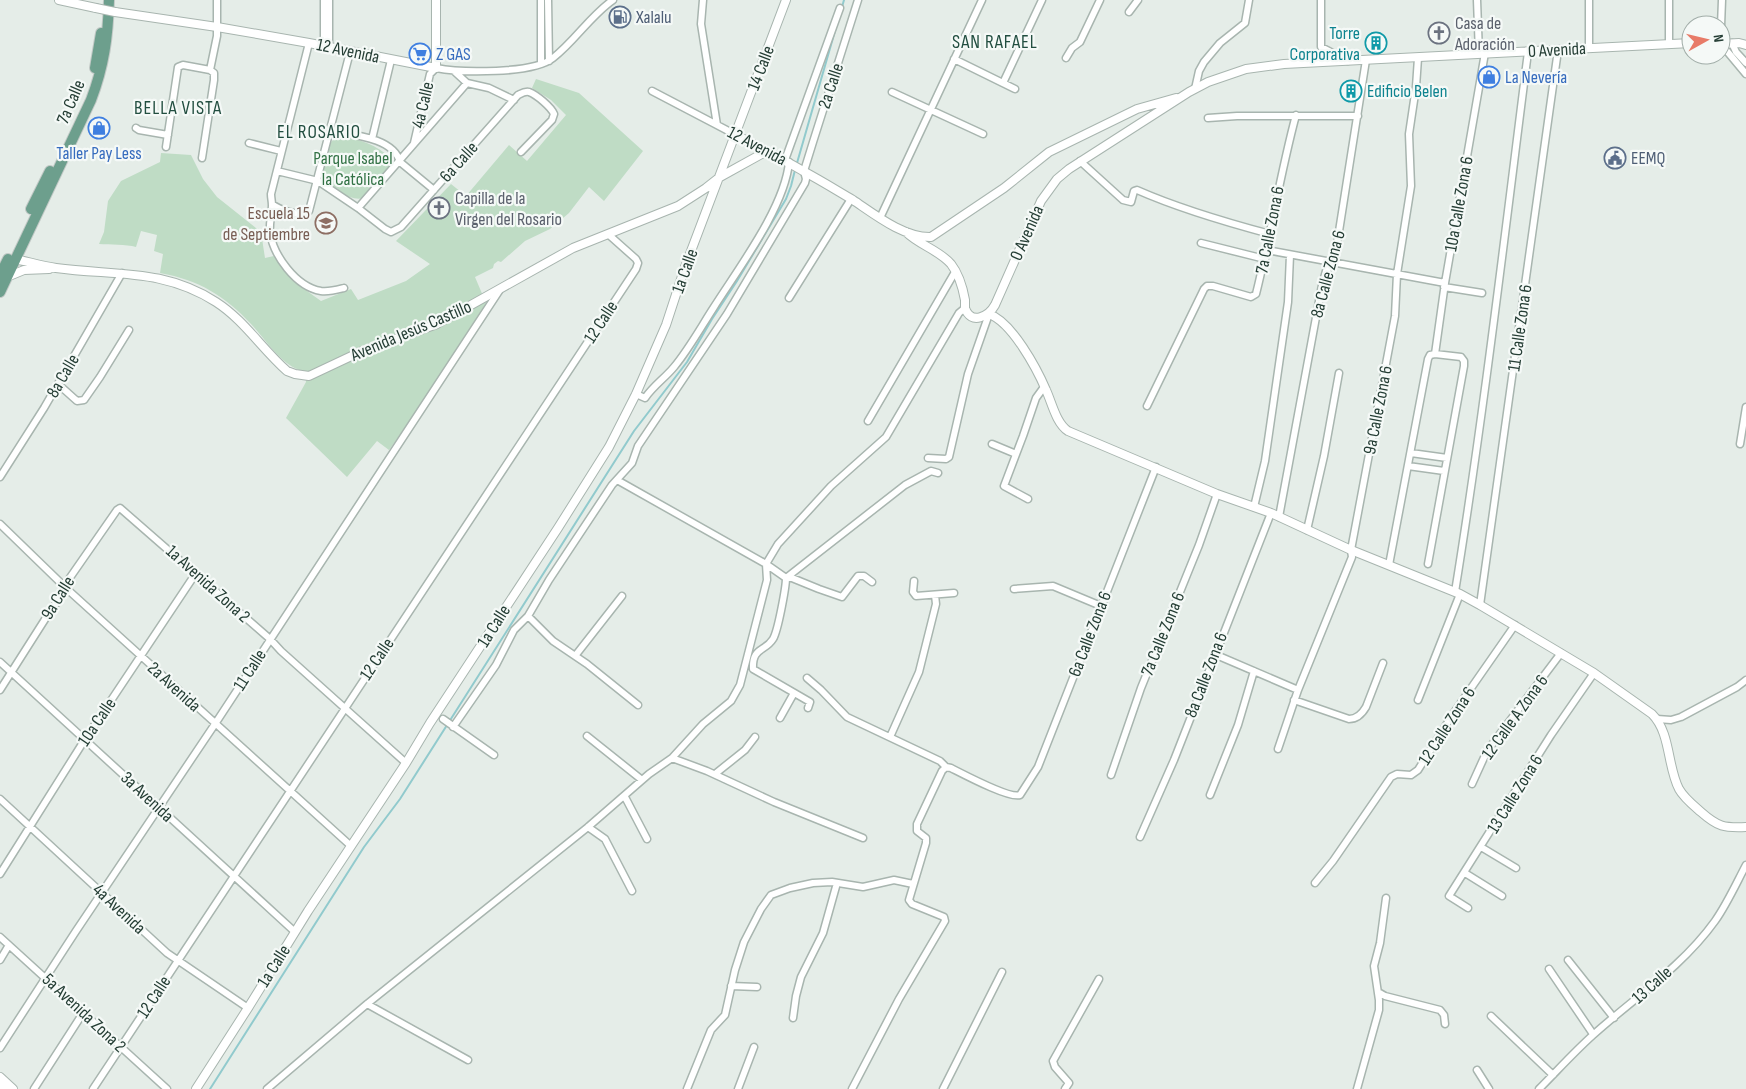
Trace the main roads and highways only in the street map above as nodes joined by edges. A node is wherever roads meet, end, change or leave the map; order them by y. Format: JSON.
{"nodes":[{"id":1,"x":109,"y":0,"type":"edge"},
{"id":2,"x":99,"y":4,"type":"edge"},
{"id":3,"x":3,"y":272,"type":"edge"},
{"id":4,"x":0,"y":292,"type":"edge"}],
"edges":[{"from":1,"to":3,"type":"main road","name":"7a Calle"},
{"from":2,"to":3,"type":"main road","name":"7a Calle"},
{"from":3,"to":4,"type":"main road","name":"7a Calle"}]}
